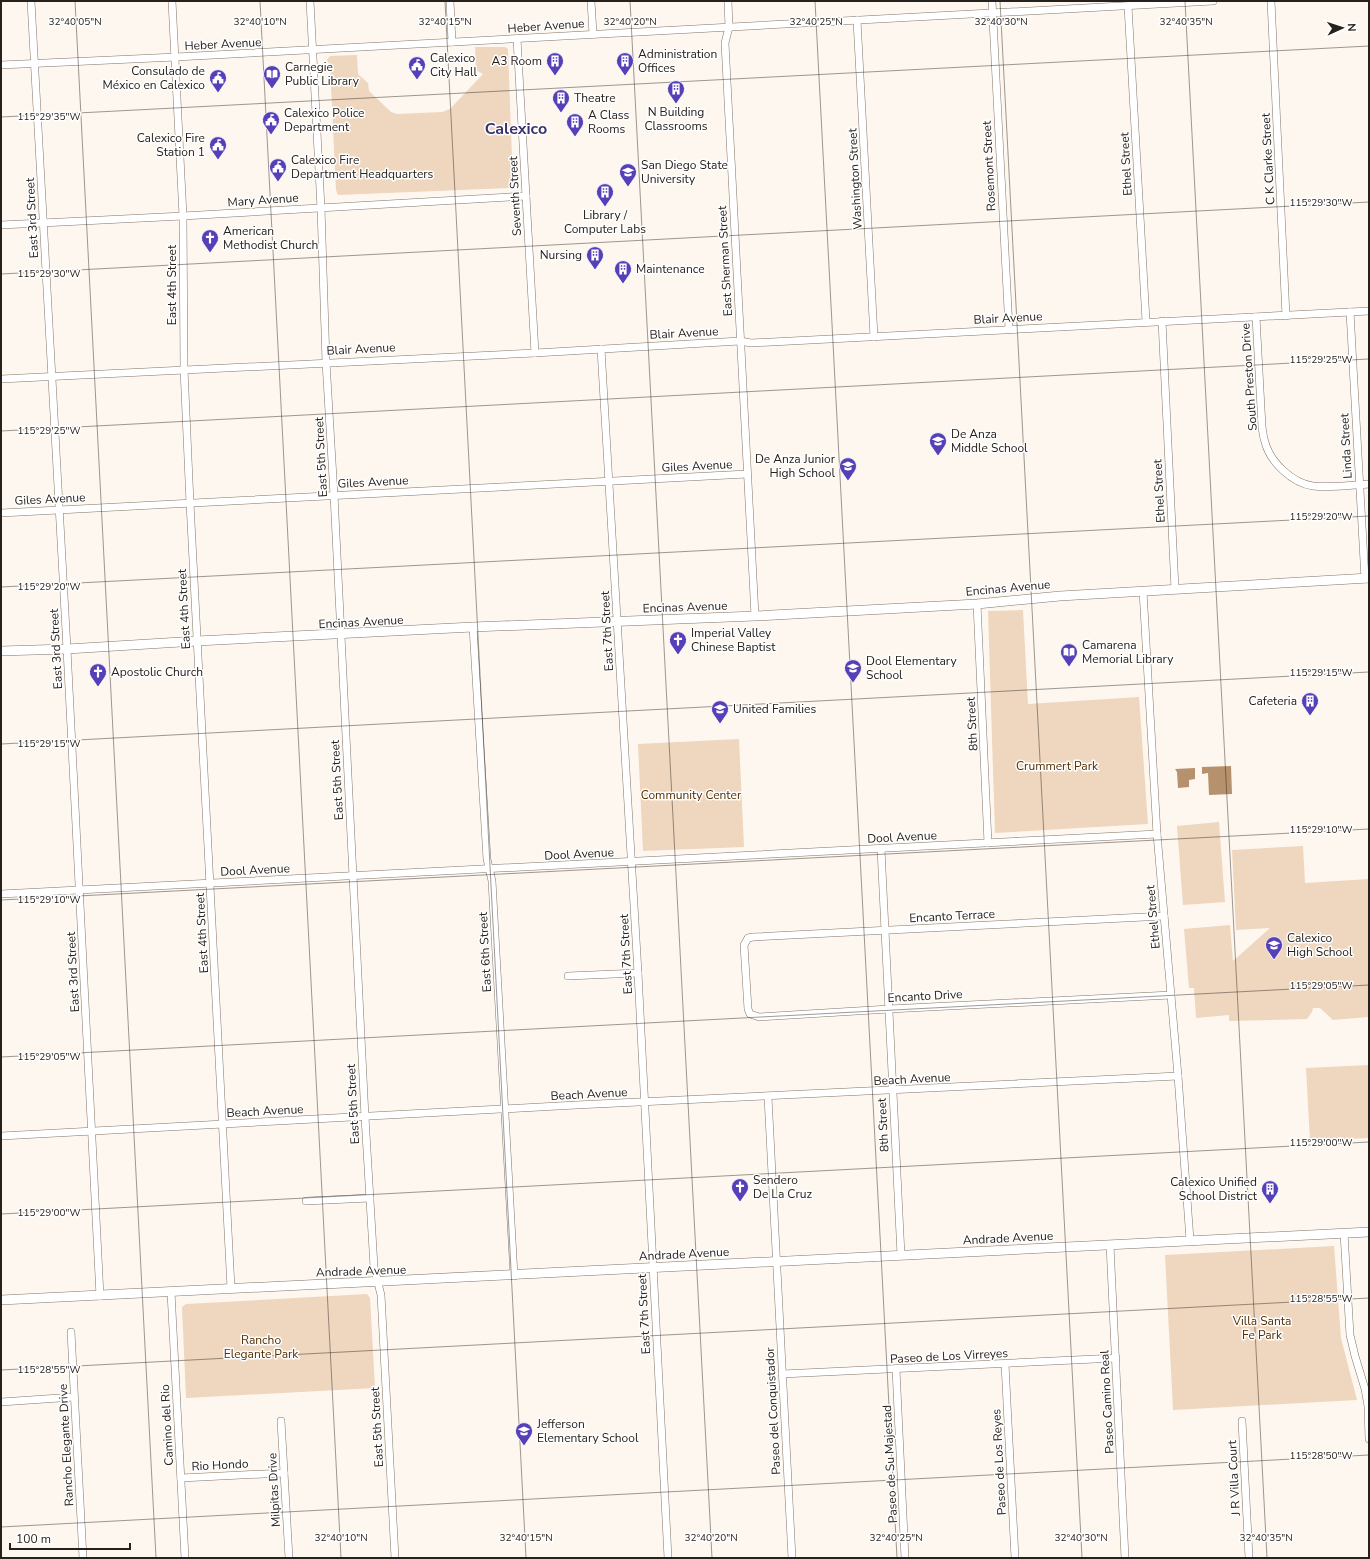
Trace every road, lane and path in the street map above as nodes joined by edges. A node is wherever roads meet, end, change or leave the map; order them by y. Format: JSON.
{"nodes":[{"id":1,"x":31,"y":1,"type":"edge"},
{"id":2,"x":172,"y":1,"type":"edge"},
{"id":3,"x":310,"y":1,"type":"edge"},
{"id":4,"x":450,"y":1,"type":"edge"},
{"id":5,"x":591,"y":1,"type":"edge"},
{"id":6,"x":728,"y":1,"type":"edge"},
{"id":7,"x":992,"y":1,"type":"edge"},
{"id":8,"x":1213,"y":1,"type":"edge"},
{"id":9,"x":1271,"y":1,"type":"edge"},
{"id":10,"x":1196,"y":2,"type":"edge"},
{"id":11,"x":1128,"y":6,"type":"junction"},
{"id":12,"x":992,"y":12,"type":"junction"},
{"id":13,"x":857,"y":20,"type":"junction"},
{"id":14,"x":730,"y":27,"type":"junction"},
{"id":15,"x":593,"y":34,"type":"junction"},
{"id":16,"x":517,"y":39,"type":"junction"},
{"id":17,"x":452,"y":42,"type":"junction"},
{"id":18,"x":313,"y":50,"type":"junction"},
{"id":19,"x":176,"y":57,"type":"junction"},
{"id":20,"x":34,"y":63,"type":"junction"},
{"id":21,"x":1,"y":65,"type":"edge"},
{"id":22,"x":526,"y":196,"type":"junction"},
{"id":23,"x":321,"y":208,"type":"junction"},
{"id":24,"x":183,"y":216,"type":"junction"},
{"id":25,"x":44,"y":223,"type":"junction"},
{"id":26,"x":1,"y":225,"type":"edge"},
{"id":27,"x":1369,"y":311,"type":"edge"},
{"id":28,"x":1350,"y":312,"type":"junction"},
{"id":29,"x":1286,"y":316,"type":"junction"},
{"id":30,"x":1256,"y":317,"type":"junction"},
{"id":31,"x":1162,"y":321,"type":"junction"},
{"id":32,"x":1146,"y":322,"type":"junction"},
{"id":33,"x":1009,"y":329,"type":"junction"},
{"id":34,"x":874,"y":337,"type":"junction"},
{"id":35,"x":740,"y":341,"type":"junction"},
{"id":36,"x":601,"y":349,"type":"junction"},
{"id":37,"x":535,"y":353,"type":"junction"},
{"id":38,"x":326,"y":362,"type":"junction"},
{"id":39,"x":184,"y":369,"type":"junction"},
{"id":40,"x":52,"y":376,"type":"junction"},
{"id":41,"x":1,"y":379,"type":"edge"},
{"id":42,"x":747,"y":474,"type":"junction"},
{"id":43,"x":610,"y":482,"type":"junction"},
{"id":44,"x":1360,"y":484,"type":"junction"},
{"id":45,"x":1369,"y":484,"type":"edge"},
{"id":46,"x":334,"y":495,"type":"junction"},
{"id":47,"x":190,"y":503,"type":"junction"},
{"id":48,"x":59,"y":510,"type":"junction"},
{"id":49,"x":1,"y":512,"type":"edge"},
{"id":50,"x":1367,"y":578,"type":"edge"},
{"id":51,"x":1175,"y":589,"type":"junction"},
{"id":52,"x":1143,"y":591,"type":"junction"},
{"id":53,"x":978,"y":604,"type":"junction"},
{"id":54,"x":755,"y":616,"type":"junction"},
{"id":55,"x":618,"y":621,"type":"junction"},
{"id":56,"x":473,"y":628,"type":"junction"},
{"id":57,"x":341,"y":635,"type":"junction"},
{"id":58,"x":197,"y":641,"type":"junction"},
{"id":59,"x":67,"y":649,"type":"junction"},
{"id":60,"x":1,"y":651,"type":"edge"},
{"id":61,"x":1157,"y":834,"type":"junction"},
{"id":62,"x":988,"y":843,"type":"junction"},
{"id":63,"x":881,"y":849,"type":"junction"},
{"id":64,"x":631,"y":862,"type":"junction"},
{"id":65,"x":490,"y":869,"type":"junction"},
{"id":66,"x":353,"y":876,"type":"junction"},
{"id":67,"x":210,"y":883,"type":"junction"},
{"id":68,"x":80,"y":889,"type":"junction"},
{"id":69,"x":1,"y":894,"type":"edge"},
{"id":70,"x":1164,"y":916,"type":"junction"},
{"id":71,"x":884,"y":930,"type":"junction"},
{"id":72,"x":744,"y":945,"type":"joint"},
{"id":73,"x":638,"y":973,"type":"junction"},
{"id":74,"x":568,"y":976,"type":"dead end"},
{"id":75,"x":1171,"y":995,"type":"junction"},
{"id":76,"x":889,"y":1009,"type":"junction"},
{"id":77,"x":1178,"y":1076,"type":"junction"},
{"id":78,"x":893,"y":1091,"type":"junction"},
{"id":79,"x":768,"y":1097,"type":"junction"},
{"id":80,"x":644,"y":1102,"type":"junction"},
{"id":81,"x":505,"y":1109,"type":"junction"},
{"id":82,"x":365,"y":1117,"type":"junction"},
{"id":83,"x":222,"y":1124,"type":"junction"},
{"id":84,"x":91,"y":1130,"type":"junction"},
{"id":85,"x":1,"y":1136,"type":"edge"},
{"id":86,"x":370,"y":1198,"type":"junction"},
{"id":87,"x":306,"y":1201,"type":"dead end"},
{"id":88,"x":1369,"y":1232,"type":"edge"},
{"id":89,"x":1344,"y":1233,"type":"junction"},
{"id":90,"x":1190,"y":1240,"type":"junction"},
{"id":91,"x":1110,"y":1245,"type":"junction"},
{"id":92,"x":901,"y":1255,"type":"junction"},
{"id":93,"x":777,"y":1262,"type":"junction"},
{"id":94,"x":652,"y":1267,"type":"junction"},
{"id":95,"x":514,"y":1276,"type":"junction"},
{"id":96,"x":378,"y":1282,"type":"junction"},
{"id":97,"x":231,"y":1288,"type":"junction"},
{"id":98,"x":171,"y":1292,"type":"junction"},
{"id":99,"x":100,"y":1296,"type":"junction"},
{"id":100,"x":1,"y":1300,"type":"edge"},
{"id":101,"x":71,"y":1332,"type":"dead end"},
{"id":102,"x":1116,"y":1358,"type":"junction"},
{"id":103,"x":1006,"y":1364,"type":"junction"},
{"id":104,"x":896,"y":1369,"type":"junction"},
{"id":105,"x":782,"y":1374,"type":"junction"},
{"id":106,"x":74,"y":1397,"type":"junction"},
{"id":107,"x":1,"y":1402,"type":"edge"},
{"id":108,"x":281,"y":1421,"type":"dead end"},
{"id":109,"x":1242,"y":1421,"type":"dead end"},
{"id":110,"x":1369,"y":1439,"type":"edge"},
{"id":111,"x":284,"y":1473,"type":"junction"},
{"id":112,"x":181,"y":1478,"type":"junction"},
{"id":113,"x":83,"y":1558,"type":"edge"},
{"id":114,"x":185,"y":1558,"type":"edge"},
{"id":115,"x":289,"y":1558,"type":"edge"},
{"id":116,"x":394,"y":1558,"type":"edge"},
{"id":117,"x":668,"y":1558,"type":"edge"},
{"id":118,"x":792,"y":1558,"type":"edge"},
{"id":119,"x":905,"y":1558,"type":"edge"},
{"id":120,"x":1016,"y":1558,"type":"edge"},
{"id":121,"x":1126,"y":1558,"type":"edge"},
{"id":122,"x":1249,"y":1558,"type":"edge"}],
"edges":[{"from":1,"to":20,"type":"street","name":"East 3rd Street"},
{"from":2,"to":19,"type":"street","name":"East 4th Street"},
{"from":3,"to":18,"type":"street","name":"East 5th Street"},
{"from":4,"to":17,"type":"street"},
{"from":5,"to":15,"type":"street"},
{"from":6,"to":14,"type":"street","name":"East Sherman Street"},
{"from":7,"to":12,"type":"street","name":"Rosemont Street"},
{"from":8,"to":10,"type":"street","name":"Heber Avenue"},
{"from":9,"to":29,"type":"street","name":"C K Clarke Street"},
{"from":10,"to":11,"type":"street","name":"Heber Avenue"},
{"from":11,"to":12,"type":"street","name":"Heber Avenue"},
{"from":11,"to":32,"type":"street","name":"Ethel Street"},
{"from":12,"to":13,"type":"street","name":"Heber Avenue"},
{"from":12,"to":33,"type":"street","name":"Rosemont Street"},
{"from":13,"to":14,"type":"street","name":"Heber Avenue"},
{"from":13,"to":34,"type":"street","name":"Washington Street"},
{"from":14,"to":15,"type":"street","name":"Heber Avenue"},
{"from":14,"to":35,"type":"street","name":"East Sherman Street"},
{"from":15,"to":16,"type":"street","name":"Heber Avenue"},
{"from":16,"to":17,"type":"street","name":"Heber Avenue"},
{"from":16,"to":22,"type":"street","name":"Seventh Street"},
{"from":17,"to":18,"type":"street","name":"Heber Avenue"},
{"from":18,"to":19,"type":"street","name":"Heber Avenue"},
{"from":18,"to":23,"type":"street","name":"East 5th Street"},
{"from":19,"to":20,"type":"street","name":"Heber Avenue"},
{"from":19,"to":24,"type":"street","name":"East 4th Street"},
{"from":20,"to":21,"type":"street","name":"Heber Avenue"},
{"from":20,"to":25,"type":"street","name":"East 3rd Street"},
{"from":22,"to":23,"type":"street","name":"Mary Avenue"},
{"from":22,"to":37,"type":"street","name":"Seventh Street"},
{"from":23,"to":24,"type":"street","name":"Mary Avenue"},
{"from":23,"to":38,"type":"street","name":"East 5th Street"},
{"from":24,"to":25,"type":"street","name":"Mary Avenue"},
{"from":24,"to":39,"type":"street","name":"East 4th Street"},
{"from":25,"to":26,"type":"street","name":"Mary Avenue"},
{"from":25,"to":40,"type":"street","name":"East 3rd Street"},
{"from":27,"to":28,"type":"street","name":"Blair Avenue"},
{"from":28,"to":29,"type":"street","name":"Blair Avenue"},
{"from":28,"to":44,"type":"street","name":"Linda Street"},
{"from":29,"to":30,"type":"street","name":"Blair Avenue"},
{"from":30,"to":31,"type":"street","name":"Blair Avenue"},
{"from":30,"to":44,"type":"street","name":"South Preston Drive"},
{"from":31,"to":32,"type":"street","name":"Blair Avenue"},
{"from":31,"to":51,"type":"street","name":"Ethel Street"},
{"from":32,"to":33,"type":"street","name":"Blair Avenue"},
{"from":33,"to":34,"type":"street","name":"Blair Avenue"},
{"from":34,"to":35,"type":"street","name":"Blair Avenue"},
{"from":35,"to":36,"type":"street","name":"Blair Avenue"},
{"from":35,"to":42,"type":"street","name":"East Sherman Street"},
{"from":36,"to":37,"type":"street","name":"Blair Avenue"},
{"from":36,"to":43,"type":"street","name":"East 7th Street"},
{"from":37,"to":38,"type":"street","name":"Blair Avenue"},
{"from":38,"to":39,"type":"street","name":"Blair Avenue"},
{"from":38,"to":46,"type":"street","name":"East 5th Street"},
{"from":39,"to":40,"type":"street","name":"Blair Avenue"},
{"from":39,"to":47,"type":"street","name":"East 4th Street"},
{"from":40,"to":41,"type":"street","name":"Blair Avenue"},
{"from":40,"to":48,"type":"street","name":"East 3rd Street"},
{"from":42,"to":43,"type":"street","name":"Giles Avenue"},
{"from":42,"to":54,"type":"street","name":"East Sherman Street"},
{"from":43,"to":46,"type":"street","name":"Giles Avenue"},
{"from":43,"to":55,"type":"street","name":"East 7th Street"},
{"from":44,"to":45,"type":"street","name":"South Preston Drive"},
{"from":44,"to":50,"type":"street","name":"Linda Street"},
{"from":46,"to":47,"type":"street","name":"Giles Avenue"},
{"from":46,"to":57,"type":"street","name":"East 5th Street"},
{"from":47,"to":48,"type":"street","name":"Giles Avenue"},
{"from":47,"to":58,"type":"street","name":"East 4th Street"},
{"from":48,"to":49,"type":"street","name":"Giles Avenue"},
{"from":48,"to":59,"type":"street","name":"East 3rd Street"},
{"from":50,"to":51,"type":"street","name":"Encinas Avenue"},
{"from":51,"to":52,"type":"street","name":"Encinas Avenue"},
{"from":52,"to":53,"type":"street","name":"Encinas Avenue"},
{"from":52,"to":61,"type":"street","name":"Ethel Street"},
{"from":53,"to":54,"type":"street","name":"Encinas Avenue"},
{"from":53,"to":62,"type":"street","name":"8th Street"},
{"from":54,"to":55,"type":"street","name":"Encinas Avenue"},
{"from":55,"to":56,"type":"street","name":"Encinas Avenue"},
{"from":55,"to":64,"type":"street","name":"East 7th Street"},
{"from":56,"to":57,"type":"street","name":"Encinas Avenue"},
{"from":56,"to":65,"type":"street","name":"East 6th Street"},
{"from":57,"to":58,"type":"street","name":"Encinas Avenue"},
{"from":57,"to":66,"type":"street","name":"East 5th Street"},
{"from":58,"to":59,"type":"street","name":"Encinas Avenue"},
{"from":58,"to":67,"type":"street","name":"East 4th Street"},
{"from":59,"to":60,"type":"street","name":"Encinas Avenue"},
{"from":59,"to":68,"type":"street","name":"East 3rd Street"},
{"from":61,"to":62,"type":"street","name":"Dool Avenue"},
{"from":61,"to":70,"type":"street","name":"Ethel Street"},
{"from":62,"to":63,"type":"street","name":"Dool Avenue"},
{"from":63,"to":64,"type":"street","name":"Dool Avenue"},
{"from":63,"to":71,"type":"street","name":"8th Street"},
{"from":64,"to":65,"type":"street","name":"Dool Avenue"},
{"from":64,"to":73,"type":"street","name":"East 7th Street"},
{"from":65,"to":66,"type":"street","name":"Dool Avenue"},
{"from":65,"to":81,"type":"street","name":"East 6th Street"},
{"from":66,"to":67,"type":"street","name":"Dool Avenue"},
{"from":66,"to":82,"type":"street","name":"East 5th Street"},
{"from":67,"to":68,"type":"street","name":"Dool Avenue"},
{"from":67,"to":83,"type":"street","name":"East 4th Street"},
{"from":68,"to":69,"type":"street","name":"Dool Avenue"},
{"from":68,"to":84,"type":"street","name":"East 3rd Street"},
{"from":70,"to":71,"type":"street","name":"Encanto Terrace"},
{"from":70,"to":75,"type":"street","name":"Ethel Street"},
{"from":71,"to":72,"type":"street","name":"Encanto Terrace"},
{"from":71,"to":76,"type":"street","name":"8th Street"},
{"from":72,"to":76,"type":"street","name":"Encanto Drive"},
{"from":73,"to":74,"type":"street"},
{"from":73,"to":80,"type":"street","name":"East 7th Street"},
{"from":75,"to":76,"type":"street","name":"Encanto Drive"},
{"from":75,"to":77,"type":"street","name":"Ethel Street"},
{"from":76,"to":78,"type":"street","name":"8th Street"},
{"from":77,"to":78,"type":"street","name":"Beach Avenue"},
{"from":77,"to":90,"type":"street","name":"Ethel Street"},
{"from":78,"to":79,"type":"street","name":"Beach Avenue"},
{"from":78,"to":92,"type":"street","name":"8th Street"},
{"from":79,"to":80,"type":"street","name":"Beach Avenue"},
{"from":79,"to":93,"type":"street"},
{"from":80,"to":81,"type":"street","name":"Beach Avenue"},
{"from":80,"to":94,"type":"street","name":"East 7th Street"},
{"from":81,"to":82,"type":"street","name":"Beach Avenue"},
{"from":81,"to":95,"type":"street","name":"East 6th Street"},
{"from":82,"to":83,"type":"street","name":"Beach Avenue"},
{"from":82,"to":86,"type":"street","name":"East 5th Street"},
{"from":83,"to":84,"type":"street","name":"Beach Avenue"},
{"from":83,"to":97,"type":"street","name":"East 4th Street"},
{"from":84,"to":85,"type":"street","name":"Beach Avenue"},
{"from":84,"to":99,"type":"street","name":"East 3rd Street"},
{"from":86,"to":87,"type":"street"},
{"from":86,"to":96,"type":"street","name":"East 5th Street"},
{"from":88,"to":89,"type":"street","name":"Andrade Avenue"},
{"from":89,"to":90,"type":"street","name":"Andrade Avenue"},
{"from":89,"to":110,"type":"street"},
{"from":90,"to":91,"type":"street","name":"Andrade Avenue"},
{"from":91,"to":92,"type":"street","name":"Andrade Avenue"},
{"from":91,"to":102,"type":"street","name":"Paseo Camino Real"},
{"from":92,"to":93,"type":"street","name":"Andrade Avenue"},
{"from":93,"to":94,"type":"street","name":"Andrade Avenue"},
{"from":93,"to":105,"type":"street","name":"Paseo del Conquistador"},
{"from":94,"to":95,"type":"street","name":"Andrade Avenue"},
{"from":94,"to":117,"type":"street","name":"East 7th Street"},
{"from":95,"to":96,"type":"street","name":"Andrade Avenue"},
{"from":96,"to":97,"type":"street","name":"Andrade Avenue"},
{"from":96,"to":116,"type":"street","name":"East 5th Street"},
{"from":97,"to":98,"type":"street","name":"Andrade Avenue"},
{"from":98,"to":99,"type":"street","name":"Andrade Avenue"},
{"from":98,"to":112,"type":"street","name":"Camino del Rio"},
{"from":99,"to":100,"type":"street","name":"Andrade Avenue"},
{"from":101,"to":106,"type":"street","name":"Rancho Elegante Drive"},
{"from":102,"to":103,"type":"street","name":"Paseo de Los Virreyes"},
{"from":102,"to":121,"type":"street","name":"Paseo Camino Real"},
{"from":103,"to":104,"type":"street","name":"Paseo de Los Virreyes"},
{"from":103,"to":120,"type":"street","name":"Paseo de Los Reyes"},
{"from":104,"to":105,"type":"street","name":"Paseo de Los Virreyes"},
{"from":104,"to":119,"type":"street","name":"Paseo de Su Majestad"},
{"from":105,"to":118,"type":"street","name":"Paseo del Conquistador"},
{"from":106,"to":107,"type":"street"},
{"from":106,"to":113,"type":"street","name":"Rancho Elegante Drive"},
{"from":108,"to":111,"type":"street","name":"Milpitas Drive"},
{"from":109,"to":122,"type":"street","name":"J R Villa Court"},
{"from":111,"to":112,"type":"street","name":"Rio Hondo"},
{"from":111,"to":115,"type":"street","name":"Milpitas Drive"},
{"from":112,"to":114,"type":"street","name":"Camino del Rio"}]}
